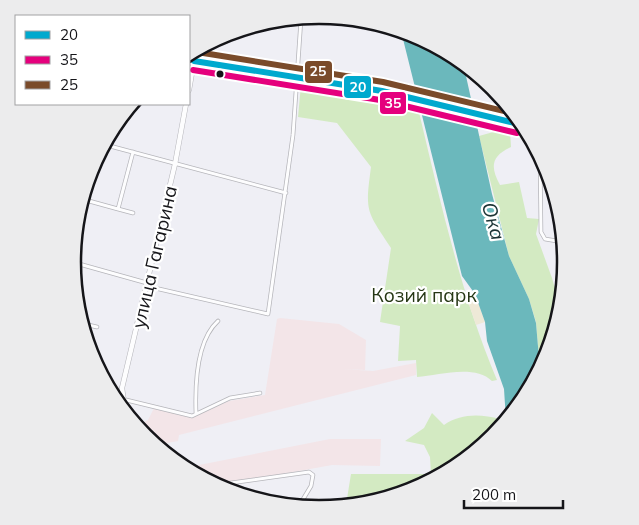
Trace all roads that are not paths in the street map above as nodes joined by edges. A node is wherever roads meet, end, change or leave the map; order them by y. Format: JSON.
{"nodes":[{"id":1,"x":301,"y":24,"type":"edge"},
{"id":2,"x":191,"y":61,"type":"edge"},
{"id":3,"x":190,"y":76,"type":"edge"},
{"id":4,"x":298,"y":78,"type":"junction"},
{"id":5,"x":186,"y":105,"type":"edge"},
{"id":6,"x":513,"y":123,"type":"edge"},
{"id":7,"x":111,"y":146,"type":"edge"},
{"id":8,"x":132,"y":152,"type":"junction"},
{"id":9,"x":176,"y":164,"type":"junction"},
{"id":10,"x":540,"y":171,"type":"edge"},
{"id":11,"x":286,"y":193,"type":"junction"},
{"id":12,"x":89,"y":201,"type":"dead end"},
{"id":13,"x":118,"y":209,"type":"junction"},
{"id":14,"x":133,"y":213,"type":"dead end"},
{"id":15,"x":557,"y":241,"type":"edge"},
{"id":16,"x":81,"y":265,"type":"edge"},
{"id":17,"x":147,"y":285,"type":"junction"},
{"id":18,"x":218,"y":321,"type":"dead end"},
{"id":19,"x":89,"y":325,"type":"edge"},
{"id":20,"x":97,"y":327,"type":"dead end"},
{"id":21,"x":260,"y":393,"type":"dead end"},
{"id":22,"x":121,"y":395,"type":"edge"},
{"id":23,"x":125,"y":400,"type":"edge"},
{"id":24,"x":196,"y":413,"type":"junction"},
{"id":25,"x":229,"y":483,"type":"edge"},
{"id":26,"x":302,"y":501,"type":"edge"}],
"edges":[{"from":1,"to":4,"type":"street"},
{"from":2,"to":3,"type":"main road"},
{"from":2,"to":4,"type":"main road"},
{"from":4,"to":6,"type":"main road"},
{"from":4,"to":11,"type":"street"},
{"from":5,"to":9,"type":"main road","name":"улица Гагарина"},
{"from":7,"to":8,"type":"street"},
{"from":8,"to":9,"type":"street"},
{"from":8,"to":13,"type":"street"},
{"from":9,"to":11,"type":"street"},
{"from":9,"to":17,"type":"main road","name":"улица Гагарина"},
{"from":10,"to":15,"type":"street"},
{"from":11,"to":17,"type":"street"},
{"from":12,"to":13,"type":"street"},
{"from":13,"to":14,"type":"street"},
{"from":16,"to":17,"type":"street"},
{"from":17,"to":22,"type":"main road","name":"улица Гагарина"},
{"from":18,"to":24,"type":"street"},
{"from":19,"to":20,"type":"street"},
{"from":21,"to":24,"type":"street"},
{"from":23,"to":24,"type":"street"},
{"from":25,"to":26,"type":"street"}]}
